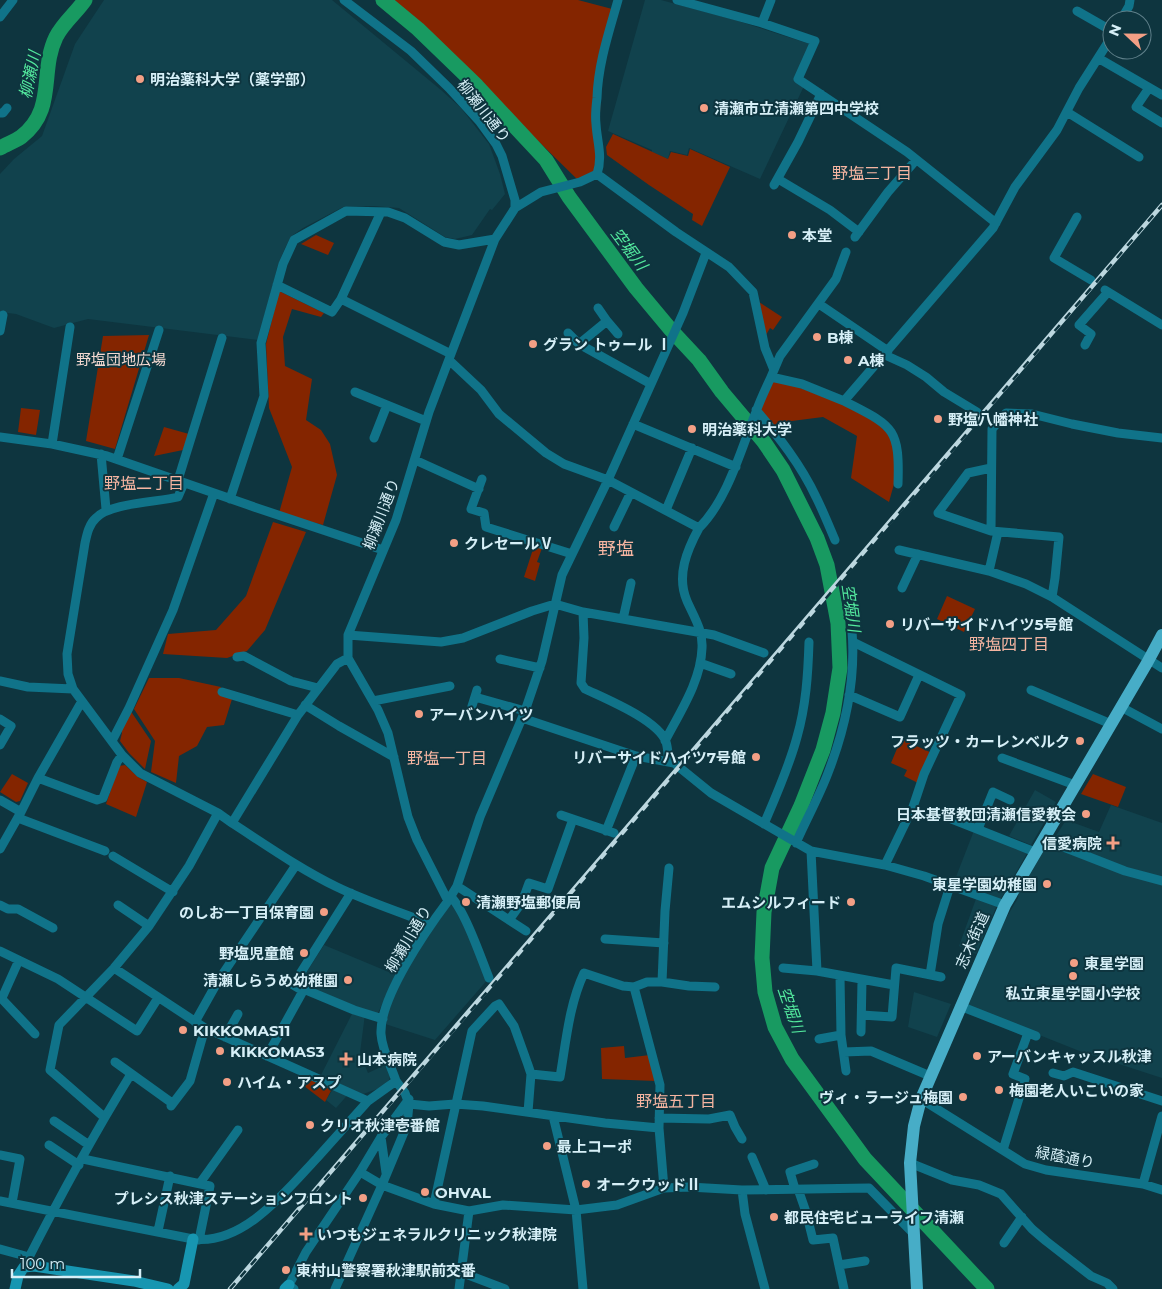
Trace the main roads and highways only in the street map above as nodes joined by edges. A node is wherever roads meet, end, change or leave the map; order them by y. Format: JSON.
{"nodes":[{"id":1,"x":1162,"y":635,"type":"edge"},
{"id":2,"x":917,"y":1289,"type":"edge"}],
"edges":[{"from":1,"to":2,"type":"main road","name":"志木街道"}]}
